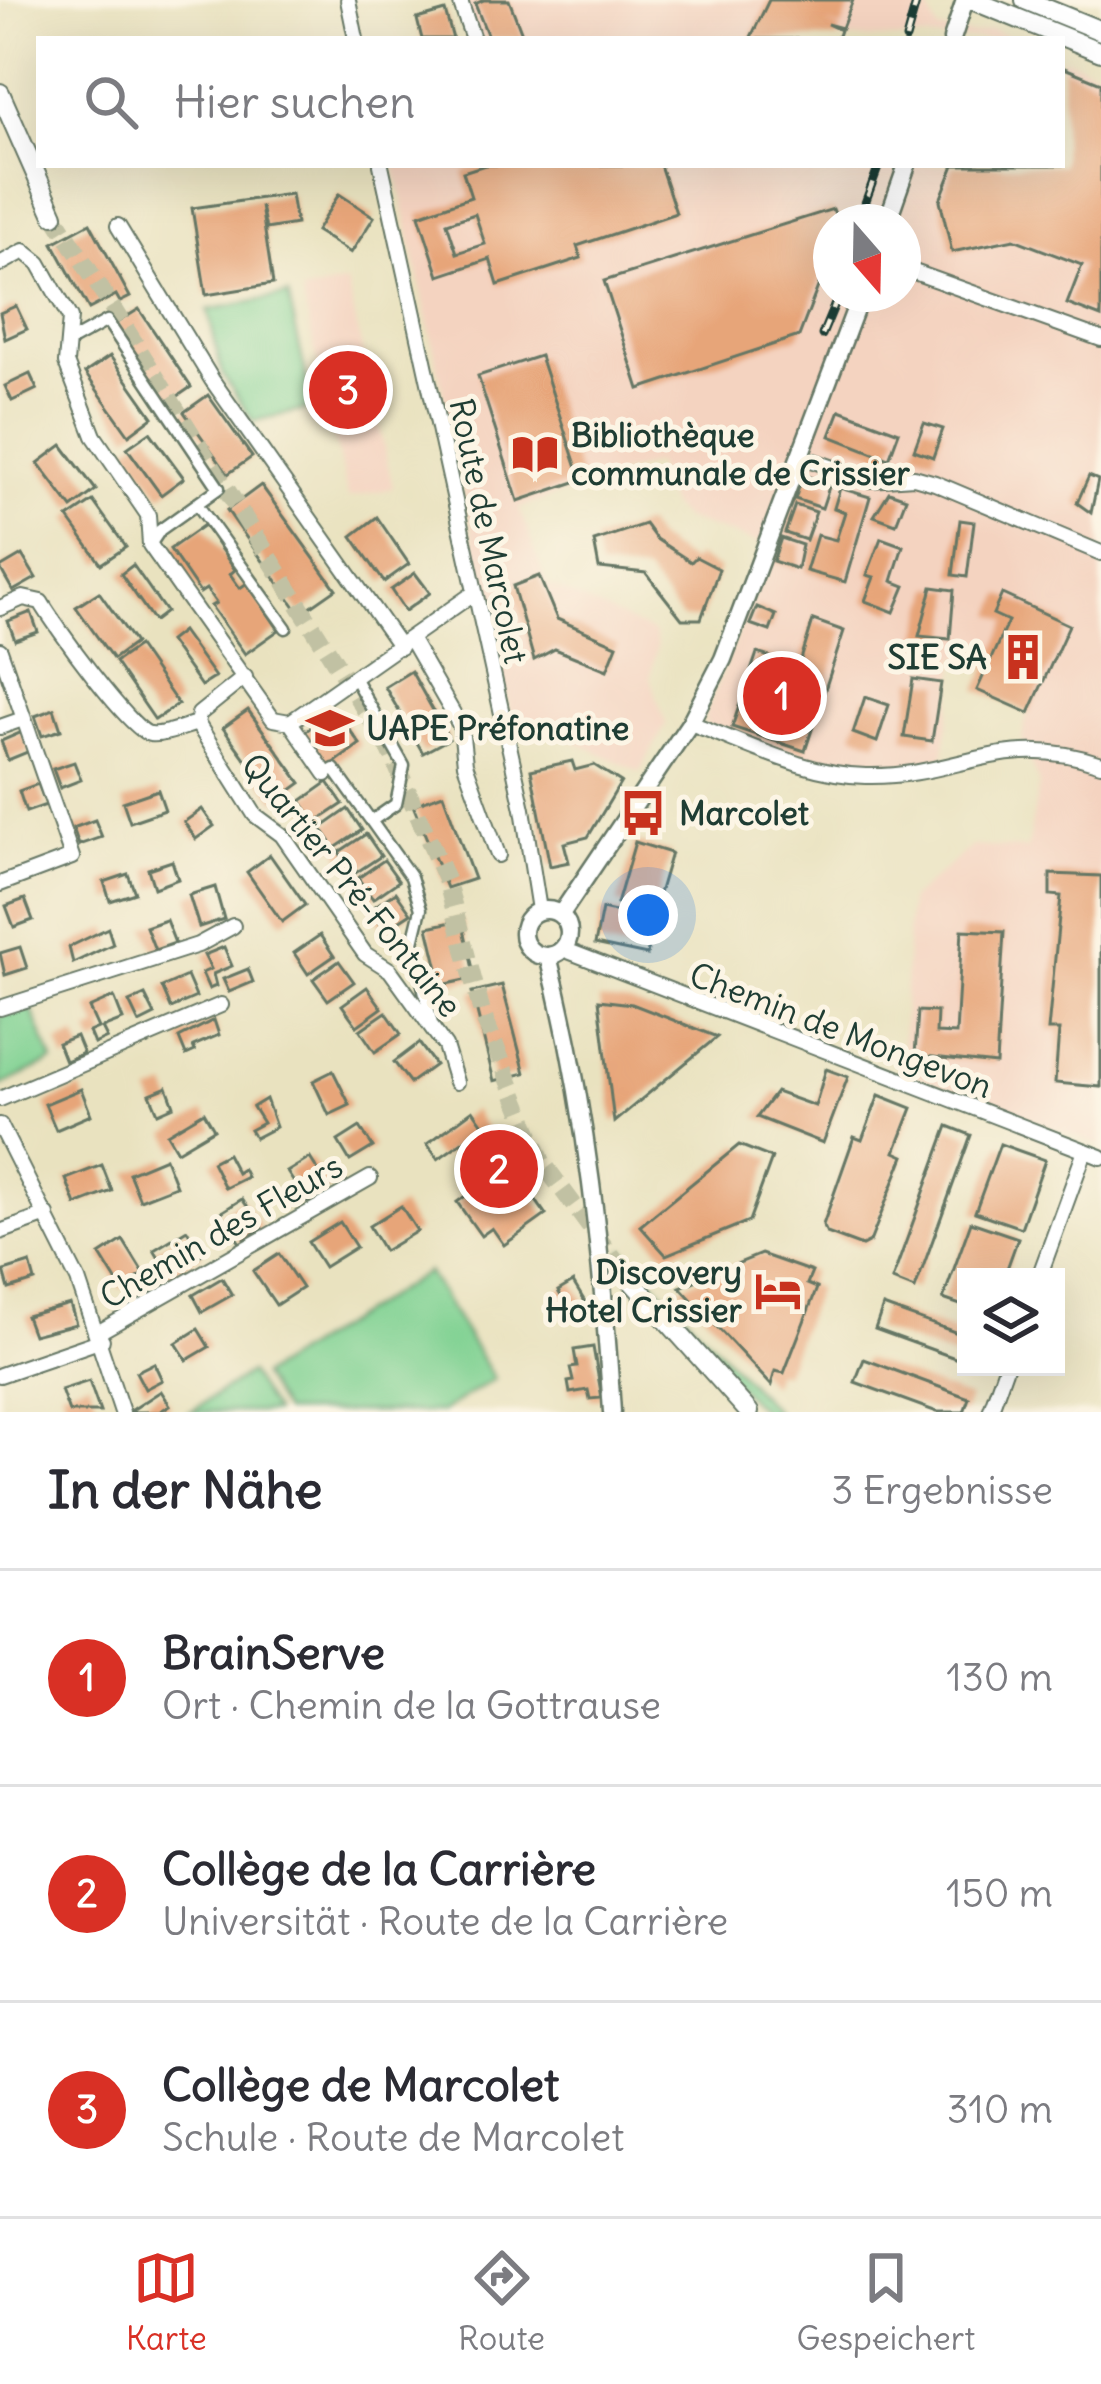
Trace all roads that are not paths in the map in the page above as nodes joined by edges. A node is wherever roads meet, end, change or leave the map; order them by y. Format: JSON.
{"nodes":[{"id":1,"x":348,"y":0,"type":"edge"},
{"id":2,"x":969,"y":0,"type":"edge"},
{"id":3,"x":1025,"y":0,"type":"edge"},
{"id":4,"x":461,"y":4,"type":"dead end"},
{"id":5,"x":1101,"y":31,"type":"edge"},
{"id":6,"x":355,"y":36,"type":"edge"},
{"id":7,"x":472,"y":36,"type":"edge"},
{"id":8,"x":953,"y":36,"type":"edge"},
{"id":9,"x":1060,"y":36,"type":"edge"},
{"id":10,"x":1065,"y":38,"type":"edge"},
{"id":11,"x":1101,"y":52,"type":"edge"},
{"id":12,"x":0,"y":93,"type":"edge"},
{"id":13,"x":382,"y":168,"type":"edge"},
{"id":14,"x":907,"y":168,"type":"edge"},
{"id":15,"x":894,"y":204,"type":"edge"},
{"id":16,"x":54,"y":215,"type":"tunnel mouth"},
{"id":17,"x":118,"y":226,"type":"dead end"},
{"id":18,"x":0,"y":264,"type":"edge"},
{"id":19,"x":921,"y":274,"type":"edge"},
{"id":20,"x":854,"y":312,"type":"edge"},
{"id":21,"x":1101,"y":339,"type":"edge"},
{"id":22,"x":69,"y":342,"type":"junction"},
{"id":23,"x":799,"y":457,"type":"junction"},
{"id":24,"x":197,"y":504,"type":"junction"},
{"id":25,"x":150,"y":544,"type":"junction"},
{"id":26,"x":1101,"y":554,"type":"edge"},
{"id":27,"x":475,"y":593,"type":"junction"},
{"id":28,"x":0,"y":608,"type":"edge"},
{"id":29,"x":286,"y":628,"type":"dead end"},
{"id":30,"x":405,"y":644,"type":"junction"},
{"id":31,"x":0,"y":650,"type":"edge"},
{"id":32,"x":245,"y":677,"type":"junction"},
{"id":33,"x":355,"y":679,"type":"junction"},
{"id":34,"x":23,"y":719,"type":"junction"},
{"id":35,"x":290,"y":722,"type":"junction"},
{"id":36,"x":197,"y":723,"type":"junction"},
{"id":37,"x":690,"y":723,"type":"junction"},
{"id":38,"x":0,"y":727,"type":"edge"},
{"id":39,"x":1101,"y":764,"type":"edge"},
{"id":40,"x":326,"y":774,"type":"joint"},
{"id":41,"x":373,"y":820,"type":"junction"},
{"id":42,"x":498,"y":855,"type":"dead end"},
{"id":43,"x":0,"y":884,"type":"edge"},
{"id":44,"x":539,"y":910,"type":"junction"},
{"id":45,"x":561,"y":914,"type":"junction"},
{"id":46,"x":233,"y":926,"type":"dead end"},
{"id":47,"x":556,"y":953,"type":"junction"},
{"id":48,"x":220,"y":1005,"type":"dead end"},
{"id":49,"x":0,"y":1008,"type":"edge"},
{"id":50,"x":432,"y":1028,"type":"junction"},
{"id":51,"x":456,"y":1082,"type":"dead end"},
{"id":52,"x":0,"y":1099,"type":"edge"},
{"id":53,"x":0,"y":1125,"type":"edge"},
{"id":54,"x":1093,"y":1154,"type":"edge"},
{"id":55,"x":370,"y":1178,"type":"dead end"},
{"id":56,"x":46,"y":1215,"type":"junction"},
{"id":57,"x":0,"y":1232,"type":"edge"},
{"id":58,"x":1043,"y":1268,"type":"edge"},
{"id":59,"x":621,"y":1269,"type":"tunnel mouth"},
{"id":60,"x":100,"y":1336,"type":"junction"},
{"id":61,"x":0,"y":1375,"type":"edge"},
{"id":62,"x":1003,"y":1376,"type":"edge"},
{"id":63,"x":122,"y":1412,"type":"edge"},
{"id":64,"x":612,"y":1412,"type":"edge"},
{"id":65,"x":749,"y":1412,"type":"edge"},
{"id":66,"x":989,"y":1412,"type":"edge"}],
"edges":[{"from":1,"to":6,"type":"street"},
{"from":2,"to":8,"type":"street"},
{"from":2,"to":9,"type":"main road"},
{"from":3,"to":5,"type":"main road"},
{"from":4,"to":7,"type":"street"},
{"from":10,"to":11,"type":"main road"},
{"from":12,"to":16,"type":"main road"},
{"from":13,"to":27,"type":"street","name":"Route de Marcolet"},
{"from":14,"to":15,"type":"street"},
{"from":17,"to":30,"type":"street"},
{"from":18,"to":22,"type":"street","name":"Quartier Pré-Fontaine"},
{"from":19,"to":21,"type":"street"},
{"from":20,"to":23,"type":"street"},
{"from":22,"to":24,"type":"street"},
{"from":22,"to":25,"type":"street","name":"Quartier Pré-Fontaine"},
{"from":23,"to":26,"type":"street"},
{"from":23,"to":37,"type":"street"},
{"from":24,"to":25,"type":"street"},
{"from":24,"to":29,"type":"street"},
{"from":25,"to":32,"type":"street","name":"Quartier Pré-Fontaine"},
{"from":27,"to":30,"type":"street","name":"Quartier Pré-Fontaine"},
{"from":27,"to":44,"type":"street","name":"Route de Marcolet"},
{"from":28,"to":36,"type":"street"},
{"from":30,"to":33,"type":"street","name":"Quartier Pré-Fontaine"},
{"from":30,"to":42,"type":"street"},
{"from":31,"to":34,"type":"street"},
{"from":32,"to":35,"type":"street","name":"Quartier Pré-Fontaine"},
{"from":32,"to":36,"type":"street"},
{"from":33,"to":35,"type":"street","name":"Quartier Pré-Fontaine"},
{"from":33,"to":41,"type":"street"},
{"from":34,"to":38,"type":"street"},
{"from":34,"to":43,"type":"street"},
{"from":35,"to":40,"type":"street","name":"Quartier Pré-Fontaine"},
{"from":36,"to":50,"type":"street","name":"Quartier Pré-Fontaine"},
{"from":37,"to":39,"type":"street"},
{"from":37,"to":45,"type":"street"},
{"from":40,"to":41,"type":"street"},
{"from":41,"to":50,"type":"street"},
{"from":44,"to":45,"type":"street"},
{"from":44,"to":47,"type":"street"},
{"from":45,"to":47,"type":"street"},
{"from":46,"to":49,"type":"street"},
{"from":47,"to":54,"type":"street","name":"Chemin de Mongevon"},
{"from":47,"to":64,"type":"street"},
{"from":48,"to":52,"type":"street"},
{"from":50,"to":51,"type":"street","name":"Quartier Pré-Fontaine"},
{"from":53,"to":56,"type":"street"},
{"from":54,"to":58,"type":"street"},
{"from":55,"to":60,"type":"street","name":"Chemin des Fleurs"},
{"from":56,"to":57,"type":"street"},
{"from":56,"to":60,"type":"street"},
{"from":59,"to":65,"type":"main road"},
{"from":60,"to":61,"type":"street","name":"Chemin des Fleurs"},
{"from":60,"to":63,"type":"street"},
{"from":62,"to":66,"type":"street"}]}
